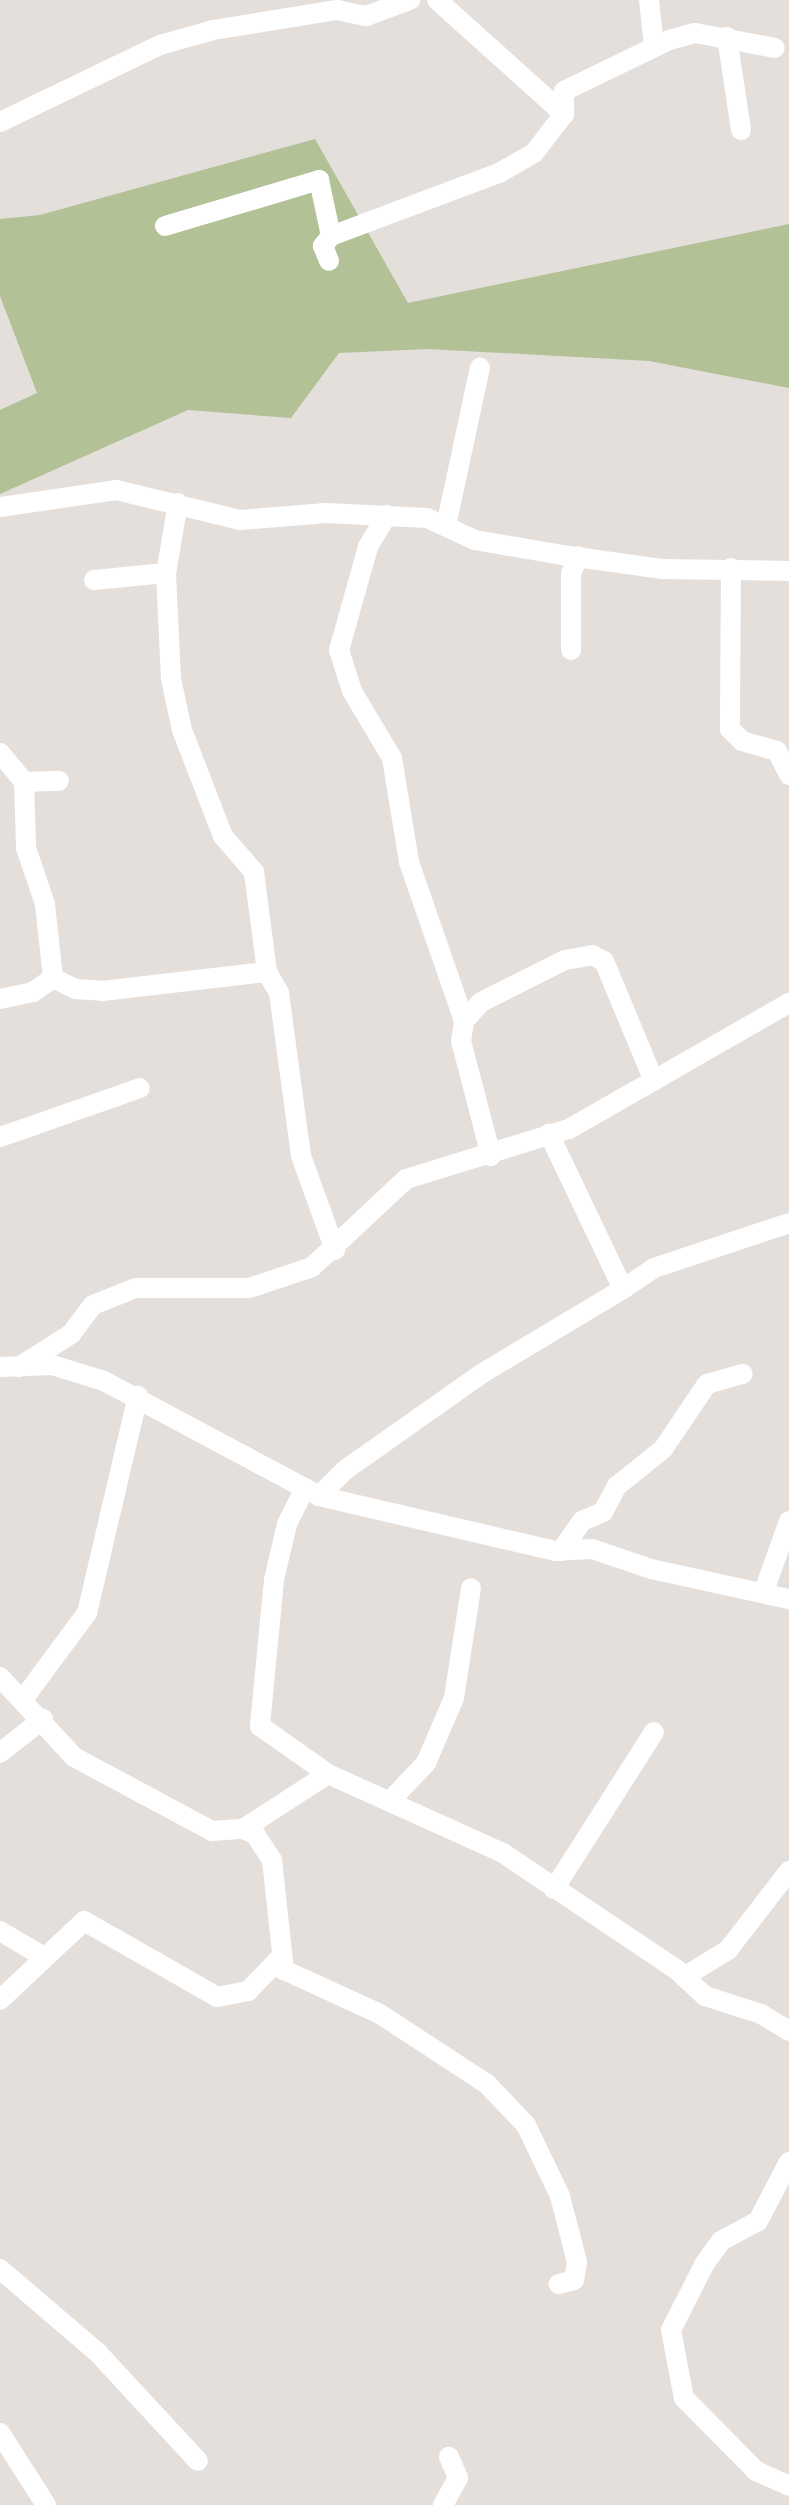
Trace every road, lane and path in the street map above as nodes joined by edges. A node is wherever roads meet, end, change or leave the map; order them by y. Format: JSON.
{"nodes":[{"id":1,"x":410,"y":0,"type":"edge"},
{"id":2,"x":649,"y":0,"type":"edge"},
{"id":3,"x":445,"y":3,"type":"edge"},
{"id":4,"x":727,"y":37,"type":"junction"},
{"id":5,"x":654,"y":46,"type":"junction"},
{"id":6,"x":775,"y":48,"type":"dead end"},
{"id":7,"x":564,"y":114,"type":"junction"},
{"id":8,"x":0,"y":122,"type":"edge"},
{"id":9,"x":741,"y":130,"type":"dead end"},
{"id":10,"x":165,"y":226,"type":"dead end"},
{"id":11,"x":331,"y":236,"type":"junction"},
{"id":12,"x":329,"y":261,"type":"dead end"},
{"id":13,"x":480,"y":368,"type":"dead end"},
{"id":14,"x":178,"y":503,"type":"junction"},
{"id":15,"x":0,"y":507,"type":"edge"},
{"id":16,"x":387,"y":515,"type":"junction"},
{"id":17,"x":446,"y":526,"type":"junction"},
{"id":18,"x":578,"y":556,"type":"junction"},
{"id":19,"x":731,"y":568,"type":"junction"},
{"id":20,"x":789,"y":571,"type":"edge"},
{"id":21,"x":166,"y":573,"type":"junction"},
{"id":22,"x":94,"y":580,"type":"dead end"},
{"id":23,"x":571,"y":650,"type":"dead end"},
{"id":24,"x":0,"y":753,"type":"edge"},
{"id":25,"x":789,"y":775,"type":"edge"},
{"id":26,"x":59,"y":781,"type":"dead end"},
{"id":27,"x":24,"y":782,"type":"junction"},
{"id":28,"x":267,"y":972,"type":"junction"},
{"id":29,"x":53,"y":978,"type":"junction"},
{"id":30,"x":0,"y":999,"type":"edge"},
{"id":31,"x":789,"y":1003,"type":"edge"},
{"id":32,"x":464,"y":1021,"type":"junction"},
{"id":33,"x":654,"y":1081,"type":"junction"},
{"id":34,"x":140,"y":1088,"type":"dead end"},
{"id":35,"x":549,"y":1134,"type":"junction"},
{"id":36,"x":0,"y":1137,"type":"edge"},
{"id":37,"x":491,"y":1156,"type":"junction"},
{"id":38,"x":789,"y":1223,"type":"edge"},
{"id":39,"x":335,"y":1250,"type":"junction"},
{"id":40,"x":623,"y":1289,"type":"junction"},
{"id":41,"x":9,"y":1367,"type":"edge"},
{"id":42,"x":743,"y":1374,"type":"dead end"},
{"id":43,"x":138,"y":1396,"type":"junction"},
{"id":44,"x":312,"y":1492,"type":"junction"},
{"id":45,"x":789,"y":1521,"type":"edge"},
{"id":46,"x":561,"y":1551,"type":"junction"},
{"id":47,"x":471,"y":1588,"type":"dead end"},
{"id":48,"x":764,"y":1591,"type":"junction"},
{"id":49,"x":789,"y":1599,"type":"edge"},
{"id":50,"x":0,"y":1677,"type":"edge"},
{"id":51,"x":24,"y":1698,"type":"junction"},
{"id":52,"x":43,"y":1719,"type":"junction"},
{"id":53,"x":654,"y":1732,"type":"dead end"},
{"id":54,"x":0,"y":1753,"type":"edge"},
{"id":55,"x":328,"y":1774,"type":"junction"},
{"id":56,"x":391,"y":1800,"type":"junction"},
{"id":57,"x":243,"y":1829,"type":"junction"},
{"id":58,"x":789,"y":1871,"type":"edge"},
{"id":59,"x":554,"y":1889,"type":"junction"},
{"id":60,"x":0,"y":1931,"type":"edge"},
{"id":61,"x":44,"y":1957,"type":"junction"},
{"id":62,"x":280,"y":1958,"type":"junction"},
{"id":63,"x":684,"y":1977,"type":"junction"},
{"id":64,"x":0,"y":2000,"type":"edge"},
{"id":65,"x":789,"y":2031,"type":"edge"},
{"id":66,"x":789,"y":2162,"type":"edge"},
{"id":67,"x":782,"y":2194,"type":"edge"},
{"id":68,"x":0,"y":2269,"type":"edge"},
{"id":69,"x":559,"y":2284,"type":"dead end"},
{"id":70,"x":0,"y":2433,"type":"edge"},
{"id":71,"x":449,"y":2457,"type":"dead end"},
{"id":72,"x":198,"y":2461,"type":"dead end"},
{"id":73,"x":789,"y":2486,"type":"edge"},
{"id":74,"x":46,"y":2505,"type":"edge"},
{"id":75,"x":443,"y":2505,"type":"edge"}],
"edges":[{"from":1,"to":8,"type":"street"},
{"from":2,"to":5,"type":"street"},
{"from":3,"to":7,"type":"street"},
{"from":4,"to":5,"type":"street"},
{"from":4,"to":6,"type":"street"},
{"from":4,"to":9,"type":"street"},
{"from":5,"to":7,"type":"street"},
{"from":7,"to":11,"type":"street"},
{"from":10,"to":11,"type":"street"},
{"from":11,"to":12,"type":"street"},
{"from":13,"to":17,"type":"street"},
{"from":14,"to":15,"type":"street"},
{"from":14,"to":16,"type":"street"},
{"from":14,"to":21,"type":"street"},
{"from":16,"to":17,"type":"street"},
{"from":16,"to":32,"type":"street"},
{"from":17,"to":18,"type":"street"},
{"from":18,"to":19,"type":"street"},
{"from":18,"to":23,"type":"street"},
{"from":19,"to":20,"type":"street"},
{"from":19,"to":25,"type":"street"},
{"from":21,"to":22,"type":"street"},
{"from":21,"to":28,"type":"street"},
{"from":24,"to":27,"type":"street"},
{"from":26,"to":27,"type":"street"},
{"from":27,"to":29,"type":"street"},
{"from":28,"to":29,"type":"street"},
{"from":28,"to":39,"type":"street"},
{"from":29,"to":30,"type":"street"},
{"from":31,"to":33,"type":"street"},
{"from":32,"to":33,"type":"street"},
{"from":32,"to":37,"type":"street"},
{"from":33,"to":35,"type":"street"},
{"from":34,"to":36,"type":"street"},
{"from":35,"to":37,"type":"street"},
{"from":35,"to":40,"type":"street"},
{"from":37,"to":39,"type":"street"},
{"from":38,"to":40,"type":"street"},
{"from":39,"to":41,"type":"street"},
{"from":40,"to":44,"type":"street"},
{"from":41,"to":43,"type":"street"},
{"from":42,"to":46,"type":"street"},
{"from":43,"to":44,"type":"street"},
{"from":43,"to":51,"type":"street"},
{"from":44,"to":46,"type":"street"},
{"from":44,"to":55,"type":"street"},
{"from":45,"to":48,"type":"street"},
{"from":46,"to":48,"type":"street"},
{"from":47,"to":56,"type":"street"},
{"from":48,"to":49,"type":"street"},
{"from":50,"to":51,"type":"street"},
{"from":51,"to":52,"type":"street"},
{"from":52,"to":54,"type":"street"},
{"from":52,"to":57,"type":"street"},
{"from":53,"to":59,"type":"street"},
{"from":55,"to":56,"type":"street"},
{"from":55,"to":57,"type":"street"},
{"from":56,"to":59,"type":"street"},
{"from":57,"to":62,"type":"street"},
{"from":58,"to":63,"type":"street"},
{"from":59,"to":63,"type":"street"},
{"from":60,"to":61,"type":"street"},
{"from":61,"to":62,"type":"street"},
{"from":61,"to":64,"type":"street"},
{"from":62,"to":69,"type":"street"},
{"from":63,"to":65,"type":"street"},
{"from":66,"to":67,"type":"street"},
{"from":67,"to":73,"type":"street"},
{"from":68,"to":72,"type":"street"},
{"from":70,"to":74,"type":"street"},
{"from":71,"to":75,"type":"street"}]}
